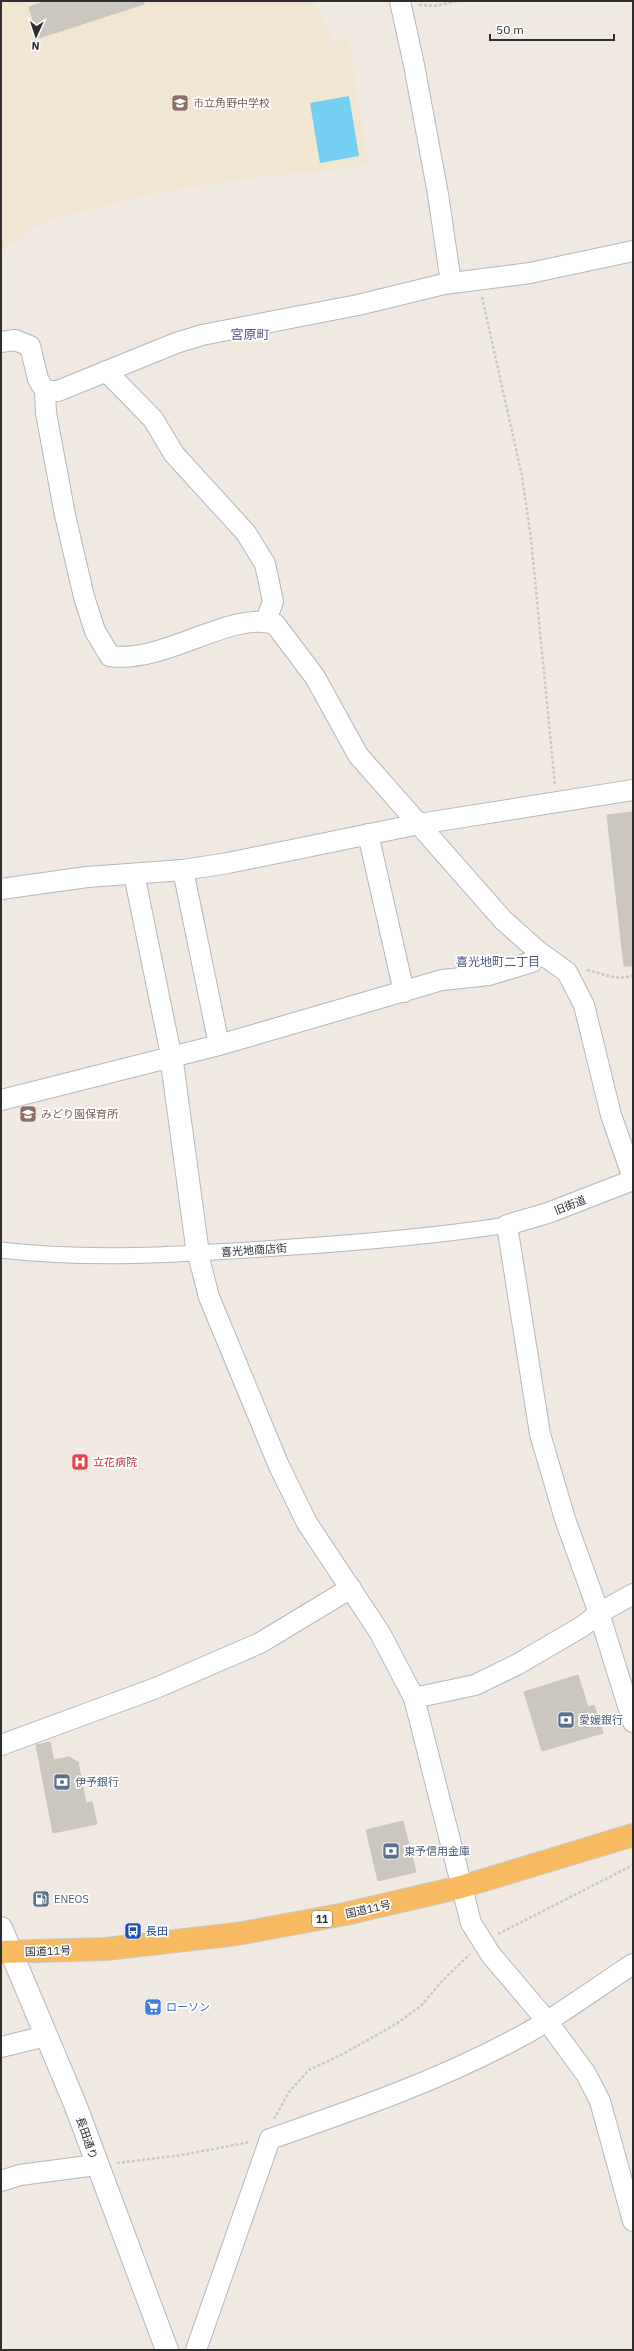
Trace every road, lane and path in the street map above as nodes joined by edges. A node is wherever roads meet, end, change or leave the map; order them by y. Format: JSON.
{"nodes":[{"id":1,"x":457,"y":1,"type":"edge"},
{"id":2,"x":400,"y":2,"type":"edge"},
{"id":3,"x":633,"y":251,"type":"edge"},
{"id":4,"x":479,"y":280,"type":"junction"},
{"id":5,"x":450,"y":283,"type":"junction"},
{"id":6,"x":1,"y":342,"type":"edge"},
{"id":7,"x":106,"y":371,"type":"junction"},
{"id":8,"x":45,"y":391,"type":"junction"},
{"id":9,"x":266,"y":621,"type":"junction"},
{"id":10,"x":633,"y":790,"type":"edge"},
{"id":11,"x":557,"y":802,"type":"junction"},
{"id":12,"x":419,"y":824,"type":"junction"},
{"id":13,"x":368,"y":834,"type":"junction"},
{"id":14,"x":184,"y":870,"type":"junction"},
{"id":15,"x":134,"y":874,"type":"junction"},
{"id":16,"x":1,"y":889,"type":"edge"},
{"id":17,"x":539,"y":952,"type":"junction"},
{"id":18,"x":567,"y":972,"type":"junction"},
{"id":19,"x":633,"y":975,"type":"edge"},
{"id":20,"x":404,"y":992,"type":"junction"},
{"id":21,"x":219,"y":1045,"type":"junction"},
{"id":22,"x":171,"y":1055,"type":"junction"},
{"id":23,"x":1,"y":1100,"type":"edge"},
{"id":24,"x":633,"y":1179,"type":"edge"},
{"id":25,"x":506,"y":1225,"type":"junction"},
{"id":26,"x":1,"y":1250,"type":"edge"},
{"id":27,"x":198,"y":1254,"type":"junction"},
{"id":28,"x":351,"y":1588,"type":"junction"},
{"id":29,"x":633,"y":1594,"type":"edge"},
{"id":30,"x":599,"y":1613,"type":"junction"},
{"id":31,"x":414,"y":1698,"type":"junction"},
{"id":32,"x":633,"y":1722,"type":"edge"},
{"id":33,"x":1,"y":1745,"type":"edge"},
{"id":34,"x":633,"y":1835,"type":"edge"},
{"id":35,"x":633,"y":1865,"type":"edge"},
{"id":36,"x":461,"y":1887,"type":"junction"},
{"id":37,"x":1,"y":1928,"type":"edge"},
{"id":38,"x":482,"y":1942,"type":"junction"},
{"id":39,"x":6,"y":1952,"type":"edge"},
{"id":40,"x":633,"y":1964,"type":"edge"},
{"id":41,"x":547,"y":2021,"type":"junction"},
{"id":42,"x":46,"y":2036,"type":"junction"},
{"id":43,"x":1,"y":2047,"type":"edge"},
{"id":44,"x":270,"y":2139,"type":"junction"},
{"id":45,"x":96,"y":2165,"type":"junction"},
{"id":46,"x":1,"y":2181,"type":"edge"},
{"id":47,"x":633,"y":2221,"type":"edge"},
{"id":48,"x":167,"y":2350,"type":"edge"},
{"id":49,"x":196,"y":2350,"type":"edge"}],
"edges":[{"from":1,"to":2,"type":"path"},
{"from":2,"to":5,"type":"street"},
{"from":3,"to":4,"type":"street"},
{"from":4,"to":5,"type":"street"},
{"from":4,"to":11,"type":"path"},
{"from":5,"to":7,"type":"street"},
{"from":6,"to":8,"type":"street"},
{"from":7,"to":8,"type":"street"},
{"from":7,"to":9,"type":"street"},
{"from":8,"to":9,"type":"street"},
{"from":9,"to":12,"type":"street"},
{"from":10,"to":11,"type":"street"},
{"from":11,"to":12,"type":"street"},
{"from":12,"to":13,"type":"street"},
{"from":12,"to":17,"type":"street"},
{"from":13,"to":14,"type":"street"},
{"from":13,"to":20,"type":"street"},
{"from":14,"to":15,"type":"street"},
{"from":14,"to":21,"type":"street"},
{"from":15,"to":16,"type":"street"},
{"from":15,"to":22,"type":"street"},
{"from":17,"to":18,"type":"street"},
{"from":17,"to":20,"type":"street"},
{"from":18,"to":19,"type":"path"},
{"from":18,"to":24,"type":"street"},
{"from":20,"to":21,"type":"street"},
{"from":21,"to":22,"type":"street"},
{"from":22,"to":23,"type":"street"},
{"from":22,"to":27,"type":"street"},
{"from":24,"to":25,"type":"street","name":"旧街道"},
{"from":25,"to":27,"type":"street","name":"喜光地商店街"},
{"from":25,"to":30,"type":"street"},
{"from":26,"to":27,"type":"street","name":"喜光地商店街"},
{"from":27,"to":28,"type":"street"},
{"from":28,"to":31,"type":"street"},
{"from":28,"to":33,"type":"street"},
{"from":29,"to":30,"type":"street"},
{"from":30,"to":31,"type":"street"},
{"from":30,"to":32,"type":"street"},
{"from":31,"to":36,"type":"street"},
{"from":34,"to":36,"type":"highway","name":"国道11号","number":"11"},
{"from":35,"to":38,"type":"path"},
{"from":36,"to":38,"type":"street"},
{"from":36,"to":39,"type":"highway","name":"国道11号","number":"11"},
{"from":37,"to":39,"type":"street","name":"長田通り"},
{"from":38,"to":41,"type":"street"},
{"from":38,"to":44,"type":"path"},
{"from":39,"to":42,"type":"street","name":"長田通り"},
{"from":40,"to":41,"type":"street"},
{"from":41,"to":44,"type":"street"},
{"from":41,"to":47,"type":"street"},
{"from":42,"to":43,"type":"street"},
{"from":42,"to":45,"type":"street","name":"長田通り"},
{"from":44,"to":45,"type":"path"},
{"from":44,"to":49,"type":"street"},
{"from":45,"to":46,"type":"street"},
{"from":45,"to":48,"type":"street","name":"長田通り"}]}
